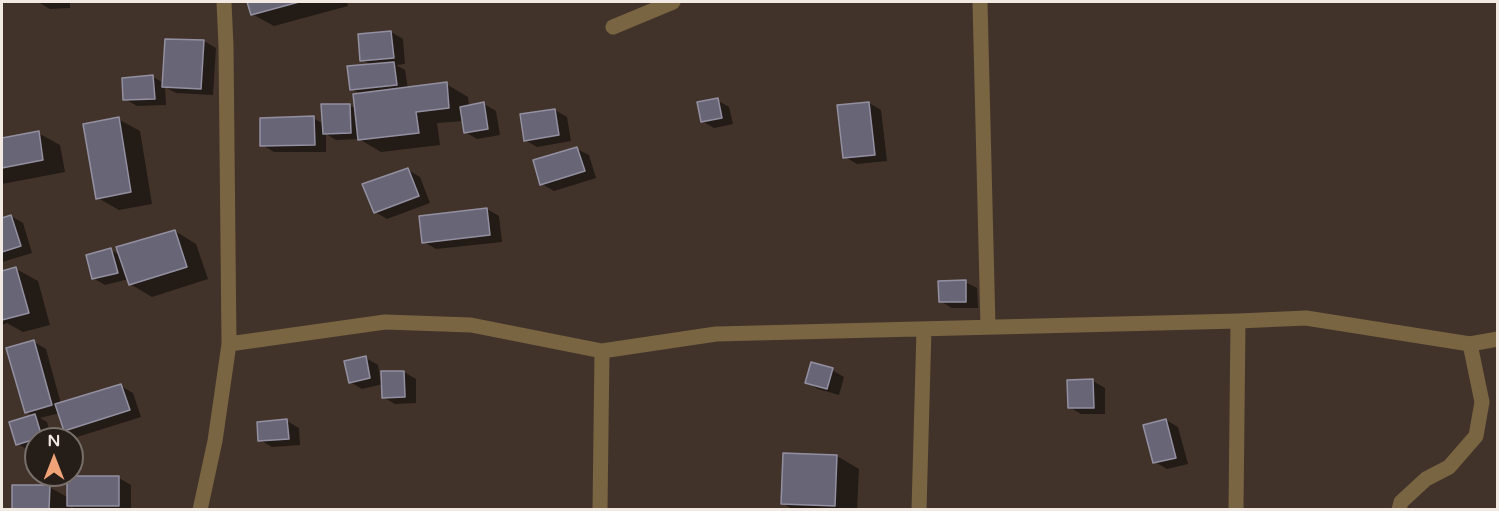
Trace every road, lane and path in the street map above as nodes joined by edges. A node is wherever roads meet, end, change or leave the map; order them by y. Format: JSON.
{"nodes":[{"id":1,"x":224,"y":2,"type":"edge"},
{"id":2,"x":672,"y":2,"type":"edge"},
{"id":3,"x":980,"y":2,"type":"edge"},
{"id":4,"x":613,"y":27,"type":"dead end"},
{"id":5,"x":1238,"y":321,"type":"junction"},
{"id":6,"x":988,"y":327,"type":"junction"},
{"id":7,"x":924,"y":329,"type":"junction"},
{"id":8,"x":1497,"y":339,"type":"edge"},
{"id":9,"x":229,"y":344,"type":"junction"},
{"id":10,"x":1470,"y":344,"type":"junction"},
{"id":11,"x":602,"y":351,"type":"junction"},
{"id":12,"x":200,"y":510,"type":"edge"},
{"id":13,"x":600,"y":510,"type":"edge"},
{"id":14,"x":919,"y":510,"type":"edge"},
{"id":15,"x":1236,"y":510,"type":"edge"},
{"id":16,"x":1399,"y":510,"type":"edge"}],
"edges":[{"from":1,"to":9,"type":"street"},
{"from":2,"to":4,"type":"street"},
{"from":3,"to":6,"type":"street"},
{"from":5,"to":6,"type":"street"},
{"from":5,"to":10,"type":"street"},
{"from":5,"to":15,"type":"street"},
{"from":6,"to":7,"type":"street"},
{"from":7,"to":11,"type":"street"},
{"from":7,"to":14,"type":"street"},
{"from":8,"to":10,"type":"street"},
{"from":9,"to":11,"type":"street"},
{"from":9,"to":12,"type":"street"},
{"from":10,"to":16,"type":"street"},
{"from":11,"to":13,"type":"street"}]}
